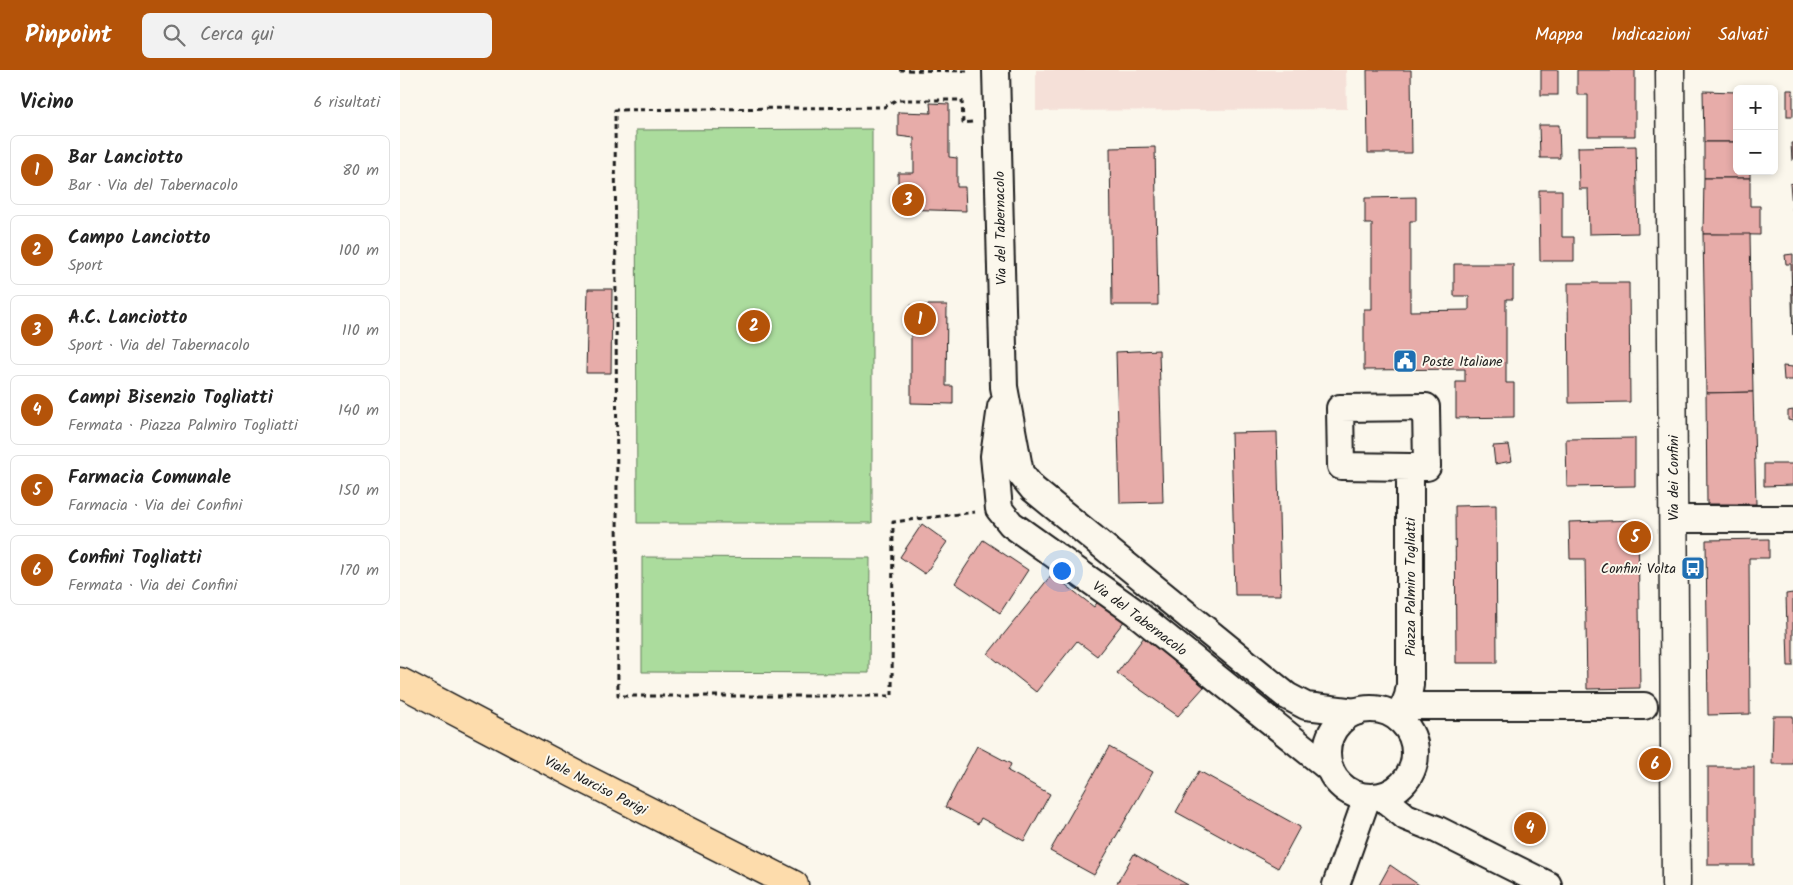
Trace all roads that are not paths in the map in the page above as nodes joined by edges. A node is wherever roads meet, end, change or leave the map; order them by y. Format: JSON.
{"nodes":[{"id":1,"x":996,"y":70,"type":"edge"},
{"id":2,"x":1670,"y":70,"type":"edge"},
{"id":3,"x":1004,"y":387,"type":"junction"},
{"id":4,"x":1410,"y":467,"type":"dead end"},
{"id":5,"x":1673,"y":519,"type":"junction"},
{"id":6,"x":1793,"y":519,"type":"edge"},
{"id":7,"x":400,"y":682,"type":"edge"},
{"id":8,"x":1644,"y":706,"type":"dead end"},
{"id":9,"x":1356,"y":712,"type":"junction"},
{"id":10,"x":1402,"y":713,"type":"junction"},
{"id":11,"x":1330,"y":768,"type":"junction"},
{"id":12,"x":1405,"y":782,"type":"junction"},
{"id":13,"x":1374,"y":798,"type":"junction"},
{"id":14,"x":1436,"y":829,"type":"junction"},
{"id":15,"x":794,"y":885,"type":"edge"},
{"id":16,"x":1336,"y":885,"type":"edge"},
{"id":17,"x":1548,"y":885,"type":"edge"},
{"id":18,"x":1676,"y":885,"type":"edge"}],
"edges":[{"from":1,"to":3,"type":"street","name":"Via del Tabernacolo"},
{"from":2,"to":5,"type":"street","name":"Via dei Confini"},
{"from":3,"to":9,"type":"street","name":"Via del Tabernacolo"},
{"from":3,"to":11,"type":"street","name":"Via del Tabernacolo"},
{"from":4,"to":10,"type":"street","name":"Piazza Palmiro Togliatti"},
{"from":5,"to":6,"type":"street"},
{"from":5,"to":18,"type":"street","name":"Via dei Confini"},
{"from":7,"to":15,"type":"main road","name":"Viale Narciso Parigi"},
{"from":8,"to":10,"type":"street"},
{"from":9,"to":10,"type":"street"},
{"from":9,"to":11,"type":"street"},
{"from":10,"to":12,"type":"street"},
{"from":11,"to":13,"type":"street"},
{"from":12,"to":13,"type":"street"},
{"from":12,"to":14,"type":"street"},
{"from":13,"to":14,"type":"street"},
{"from":13,"to":16,"type":"street"},
{"from":14,"to":17,"type":"street"}]}
